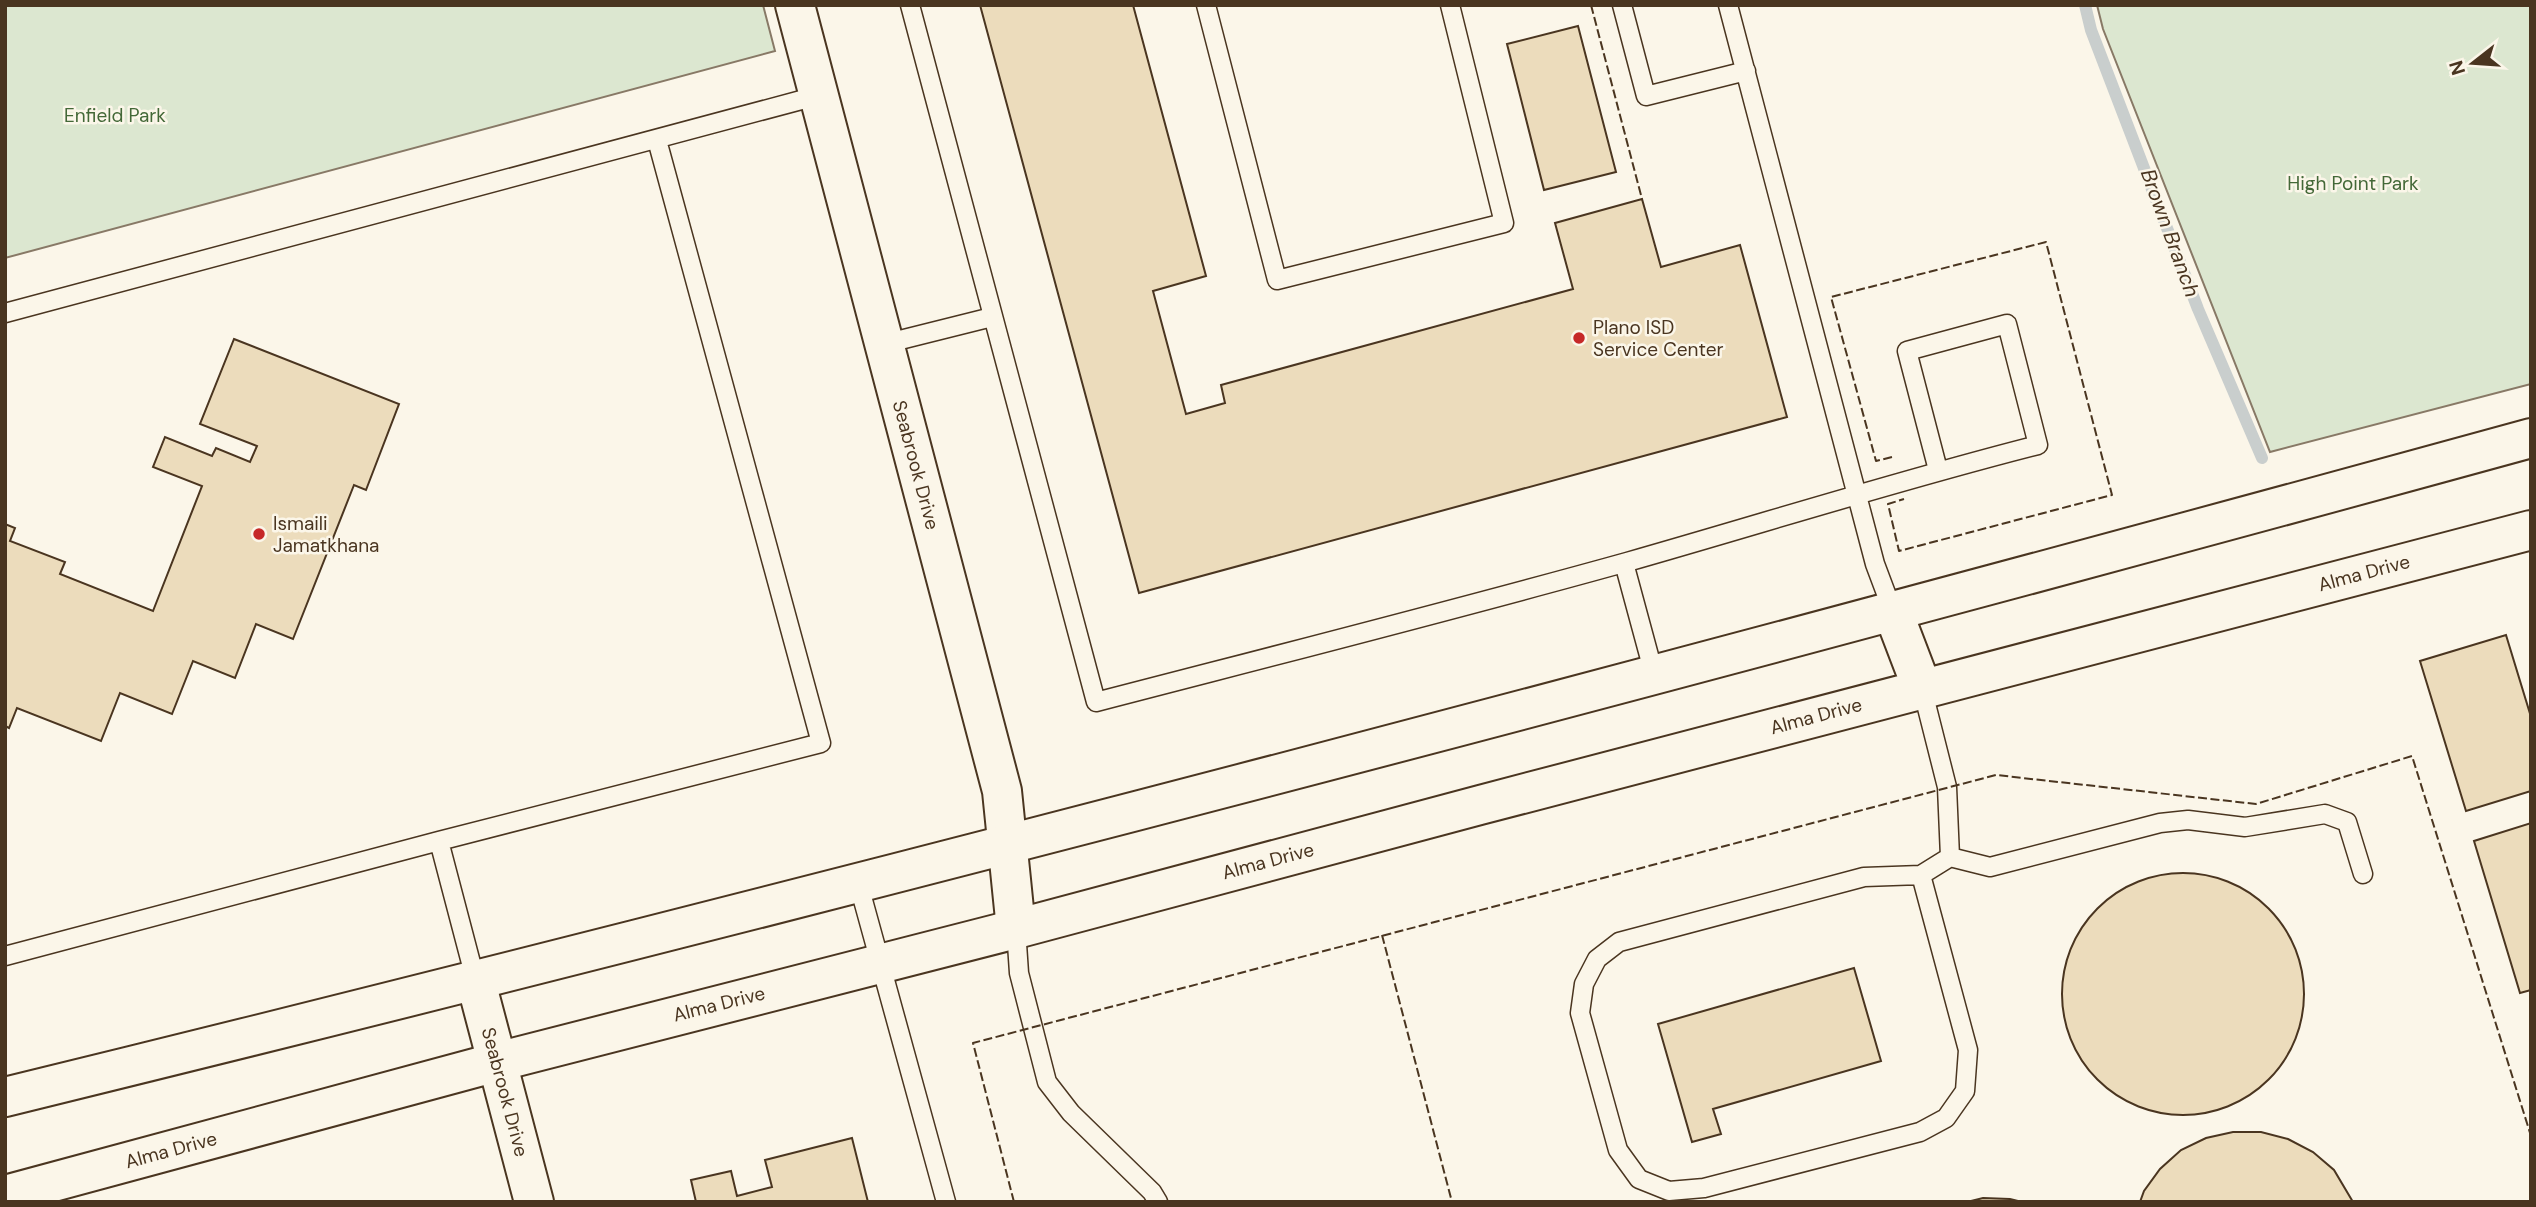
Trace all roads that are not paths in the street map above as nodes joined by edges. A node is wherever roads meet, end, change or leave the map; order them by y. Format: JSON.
{"nodes":[{"id":1,"x":795,"y":5,"type":"edge"},
{"id":2,"x":910,"y":5,"type":"edge"},
{"id":3,"x":1206,"y":5,"type":"edge"},
{"id":4,"x":1450,"y":5,"type":"edge"},
{"id":5,"x":1622,"y":5,"type":"edge"},
{"id":6,"x":1728,"y":5,"type":"edge"},
{"id":7,"x":1746,"y":71,"type":"junction"},
{"id":8,"x":820,"y":95,"type":"junction"},
{"id":9,"x":657,"y":140,"type":"junction"},
{"id":10,"x":5,"y":313,"type":"edge"},
{"id":11,"x":992,"y":317,"type":"junction"},
{"id":12,"x":884,"y":344,"type":"junction"},
{"id":13,"x":2531,"y":438,"type":"edge"},
{"id":14,"x":1938,"y":470,"type":"junction"},
{"id":15,"x":1857,"y":494,"type":"junction"},
{"id":16,"x":2531,"y":530,"type":"edge"},
{"id":17,"x":1624,"y":563,"type":"junction"},
{"id":18,"x":1893,"y":612,"type":"junction"},
{"id":19,"x":1654,"y":674,"type":"junction"},
{"id":20,"x":1922,"y":688,"type":"junction"},
{"id":21,"x":439,"y":841,"type":"junction"},
{"id":22,"x":1007,"y":844,"type":"junction"},
{"id":23,"x":1950,"y":857,"type":"junction"},
{"id":24,"x":2363,"y":874,"type":"dead end"},
{"id":25,"x":1921,"y":875,"type":"junction"},
{"id":26,"x":858,"y":882,"type":"junction"},
{"id":27,"x":1016,"y":929,"type":"junction"},
{"id":28,"x":5,"y":956,"type":"edge"},
{"id":29,"x":881,"y":963,"type":"junction"},
{"id":30,"x":476,"y":982,"type":"junction"},
{"id":31,"x":497,"y":1062,"type":"junction"},
{"id":32,"x":5,"y":1097,"type":"edge"},
{"id":33,"x":5,"y":1195,"type":"edge"},
{"id":34,"x":534,"y":1202,"type":"edge"},
{"id":35,"x":946,"y":1202,"type":"edge"},
{"id":36,"x":1158,"y":1202,"type":"edge"}],
"edges":[{"from":1,"to":8,"type":"main road","name":"Seabrook Drive"},
{"from":2,"to":11,"type":"lane"},
{"from":3,"to":4,"type":"lane"},
{"from":5,"to":7,"type":"lane"},
{"from":6,"to":7,"type":"lane"},
{"from":7,"to":15,"type":"lane"},
{"from":8,"to":9,"type":"lane"},
{"from":8,"to":12,"type":"main road","name":"Seabrook Drive"},
{"from":9,"to":10,"type":"lane"},
{"from":9,"to":21,"type":"lane"},
{"from":11,"to":12,"type":"lane"},
{"from":11,"to":17,"type":"lane"},
{"from":12,"to":22,"type":"main road","name":"Seabrook Drive"},
{"from":13,"to":18,"type":"main road"},
{"from":14,"to":14,"type":"lane"},
{"from":14,"to":15,"type":"lane"},
{"from":15,"to":17,"type":"lane"},
{"from":15,"to":18,"type":"lane"},
{"from":16,"to":20,"type":"main road","name":"Alma Drive"},
{"from":17,"to":19,"type":"lane"},
{"from":18,"to":19,"type":"main road"},
{"from":18,"to":20,"type":"main road"},
{"from":19,"to":22,"type":"main road"},
{"from":20,"to":23,"type":"lane"},
{"from":20,"to":27,"type":"main road","name":"Alma Drive"},
{"from":21,"to":28,"type":"lane"},
{"from":21,"to":30,"type":"lane"},
{"from":22,"to":26,"type":"main road"},
{"from":22,"to":27,"type":"main road","name":"Seabrook Drive"},
{"from":23,"to":24,"type":"lane"},
{"from":23,"to":25,"type":"lane"},
{"from":25,"to":25,"type":"lane"},
{"from":26,"to":29,"type":"lane"},
{"from":26,"to":30,"type":"main road"},
{"from":27,"to":29,"type":"main road","name":"Alma Drive"},
{"from":27,"to":36,"type":"lane"},
{"from":29,"to":31,"type":"main road","name":"Alma Drive"},
{"from":29,"to":35,"type":"lane"},
{"from":30,"to":31,"type":"main road","name":"Seabrook Drive"},
{"from":30,"to":32,"type":"main road"},
{"from":31,"to":33,"type":"main road","name":"Alma Drive"},
{"from":31,"to":34,"type":"main road","name":"Seabrook Drive"}]}
